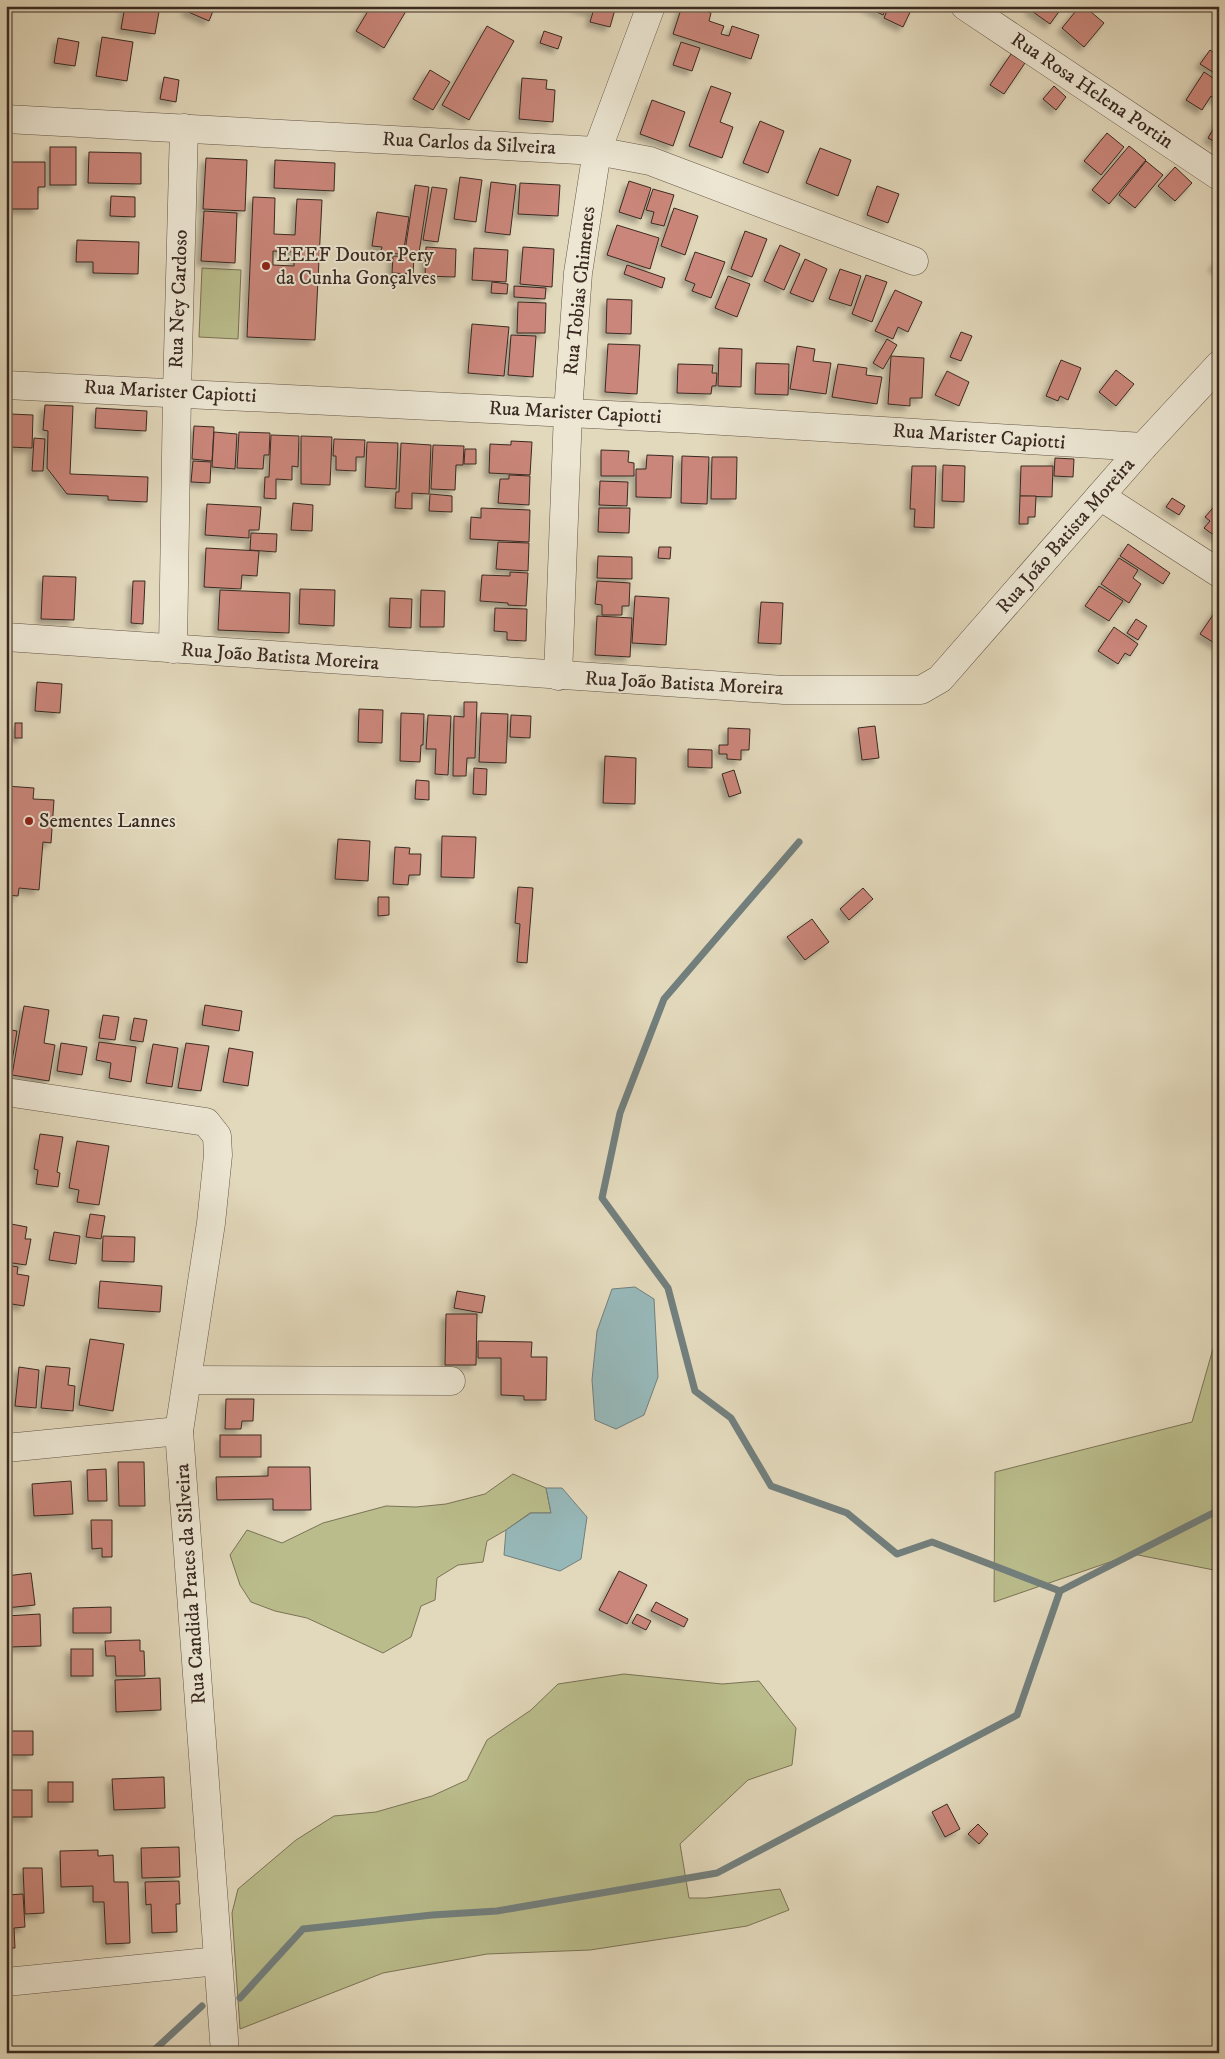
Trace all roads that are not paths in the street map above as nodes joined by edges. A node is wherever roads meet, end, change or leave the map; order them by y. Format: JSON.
{"nodes":[{"id":1,"x":651,"y":6,"type":"edge"},
{"id":2,"x":965,"y":6,"type":"edge"},
{"id":3,"x":6,"y":119,"type":"edge"},
{"id":4,"x":184,"y":128,"type":"junction"},
{"id":5,"x":597,"y":151,"type":"junction"},
{"id":6,"x":1219,"y":176,"type":"edge"},
{"id":7,"x":914,"y":261,"type":"dead end"},
{"id":8,"x":1219,"y":365,"type":"edge"},
{"id":9,"x":6,"y":385,"type":"edge"},
{"id":10,"x":177,"y":392,"type":"junction"},
{"id":11,"x":568,"y":412,"type":"junction"},
{"id":12,"x":1143,"y":447,"type":"junction"},
{"id":13,"x":1100,"y":496,"type":"junction"},
{"id":14,"x":1219,"y":573,"type":"edge"},
{"id":15,"x":6,"y":637,"type":"edge"},
{"id":16,"x":173,"y":649,"type":"junction"},
{"id":17,"x":558,"y":676,"type":"junction"},
{"id":18,"x":6,"y":1092,"type":"edge"},
{"id":19,"x":188,"y":1380,"type":"junction"},
{"id":20,"x":450,"y":1381,"type":"dead end"},
{"id":21,"x":180,"y":1431,"type":"junction"},
{"id":22,"x":6,"y":1448,"type":"edge"},
{"id":23,"x":218,"y":1961,"type":"junction"},
{"id":24,"x":6,"y":1982,"type":"edge"},
{"id":25,"x":225,"y":2053,"type":"edge"}],
"edges":[{"from":1,"to":5,"type":"street","name":"Rua Tobias Chimenes"},
{"from":2,"to":6,"type":"street","name":"Rua Rosa Helena Portin"},
{"from":3,"to":4,"type":"street","name":"Rua Carlos da Silveira"},
{"from":4,"to":5,"type":"street","name":"Rua Carlos da Silveira"},
{"from":4,"to":10,"type":"street","name":"Rua Ney Cardoso"},
{"from":5,"to":7,"type":"street","name":"Rua Carlos da Silveira"},
{"from":5,"to":11,"type":"street","name":"Rua Tobias Chimenes"},
{"from":8,"to":12,"type":"street","name":"Rua João Batista Moreira"},
{"from":9,"to":10,"type":"street","name":"Rua Marister Capiotti"},
{"from":10,"to":11,"type":"street","name":"Rua Marister Capiotti"},
{"from":10,"to":16,"type":"street","name":"Rua Ney Cardoso"},
{"from":11,"to":12,"type":"street","name":"Rua Marister Capiotti"},
{"from":11,"to":17,"type":"street","name":"Rua Tobias Chimenes"},
{"from":12,"to":13,"type":"street","name":"Rua João Batista Moreira"},
{"from":13,"to":14,"type":"street"},
{"from":13,"to":17,"type":"street","name":"Rua João Batista Moreira"},
{"from":15,"to":16,"type":"street","name":"Rua João Batista Moreira"},
{"from":16,"to":17,"type":"street","name":"Rua João Batista Moreira"},
{"from":18,"to":19,"type":"street","name":"Rua Candida Prates da Silveira"},
{"from":19,"to":20,"type":"street"},
{"from":19,"to":21,"type":"street","name":"Rua Candida Prates da Silveira"},
{"from":21,"to":22,"type":"street"},
{"from":21,"to":23,"type":"street","name":"Rua Candida Prates da Silveira"},
{"from":23,"to":24,"type":"street"},
{"from":23,"to":25,"type":"street","name":"Rua Candida Prates da Silveira"}]}
